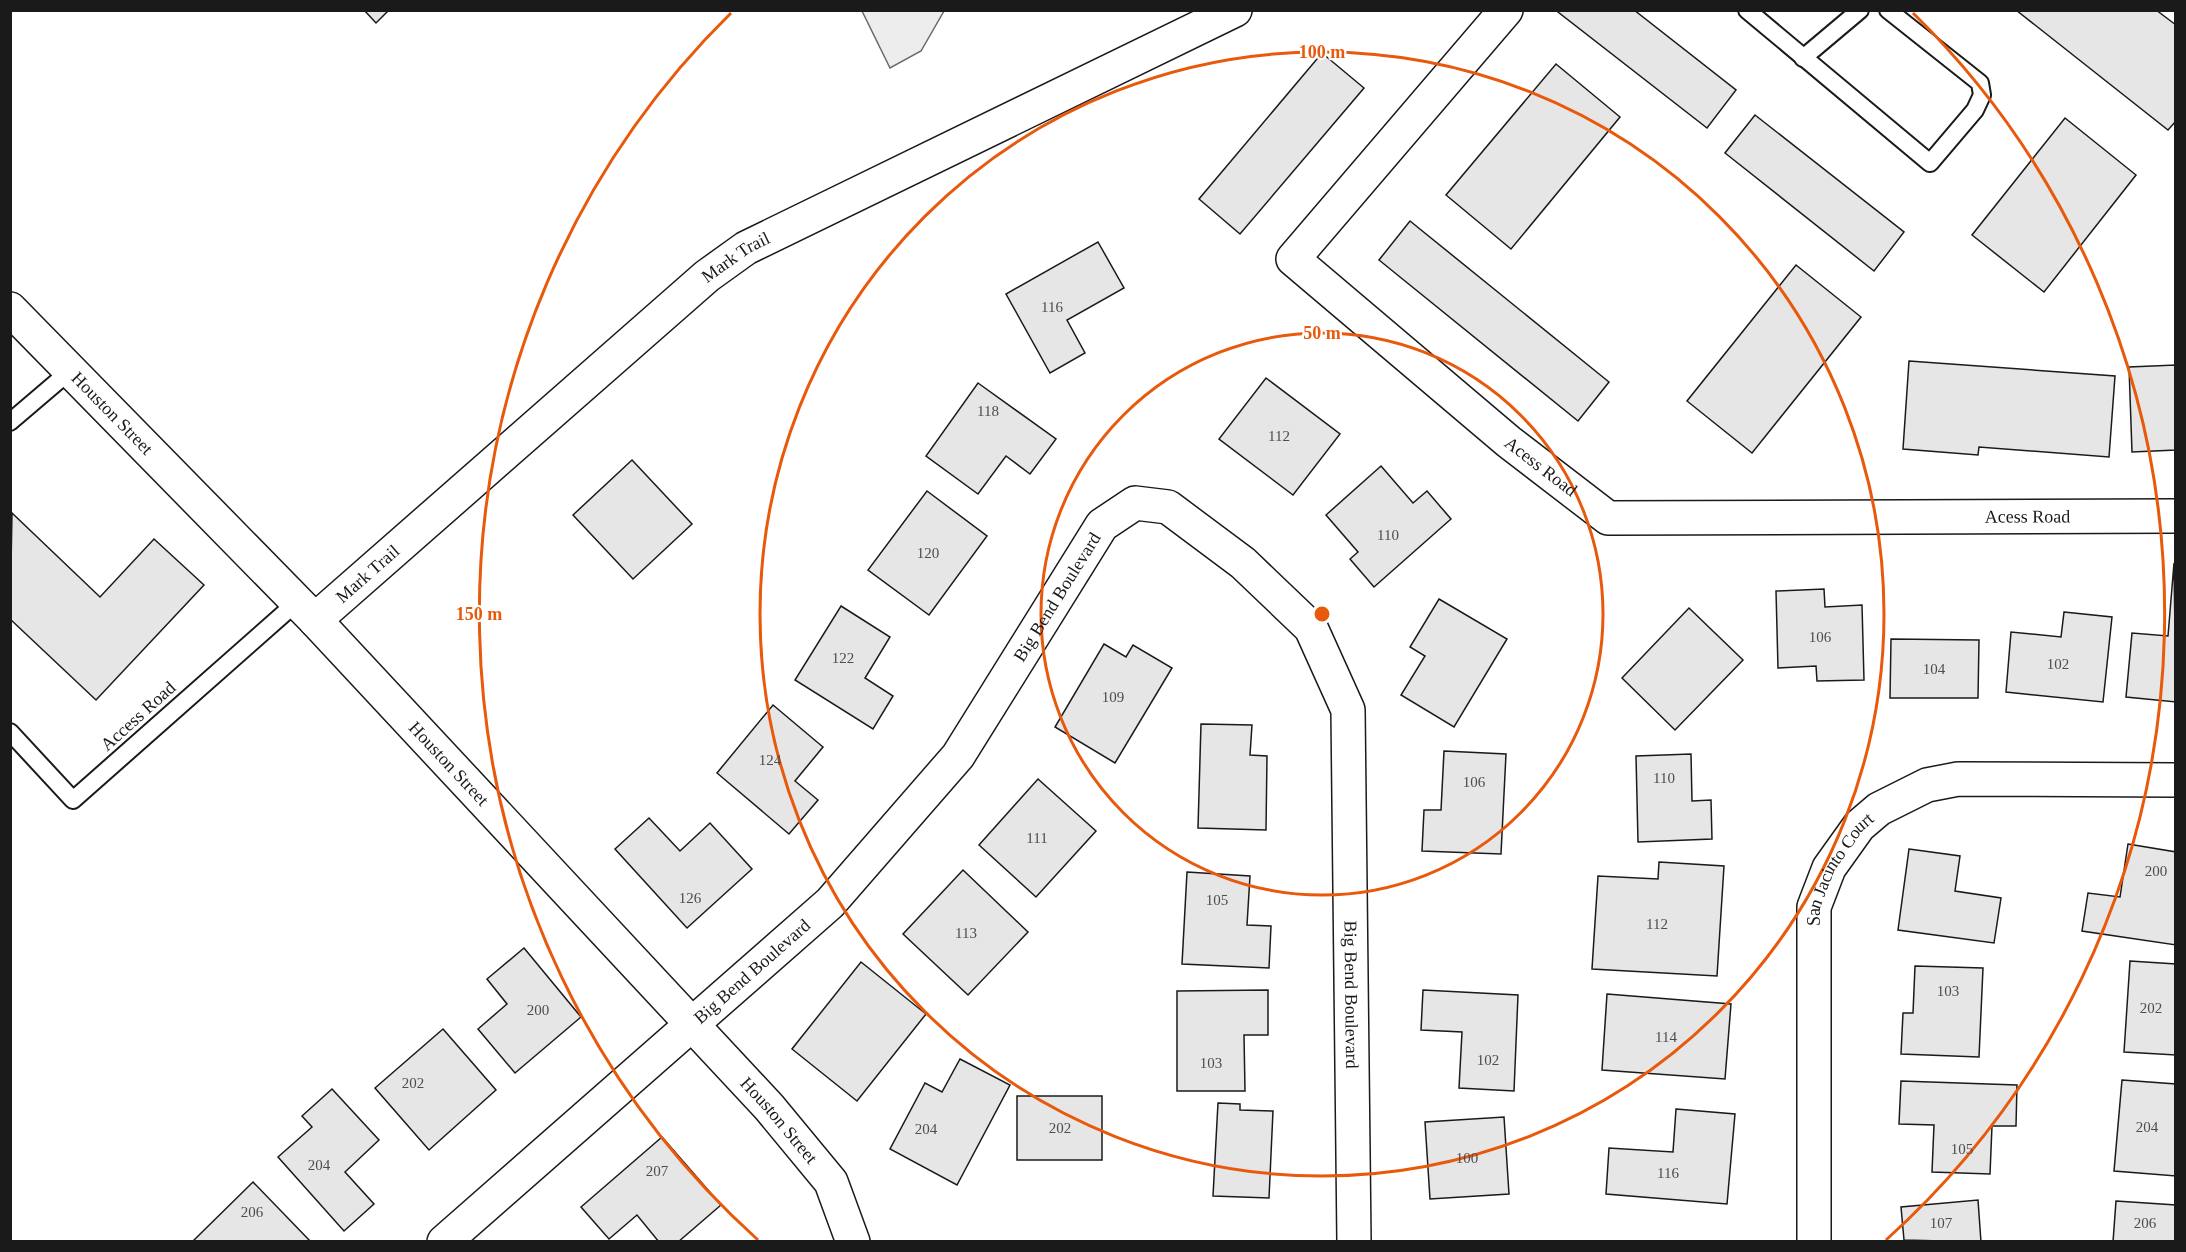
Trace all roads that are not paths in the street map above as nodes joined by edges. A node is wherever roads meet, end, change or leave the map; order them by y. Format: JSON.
{"nodes":[{"id":1,"x":1235,"y":10,"type":"edge"},
{"id":2,"x":1506,"y":10,"type":"edge"},
{"id":3,"x":1747,"y":10,"type":"edge"},
{"id":4,"x":1860,"y":10,"type":"edge"},
{"id":5,"x":1888,"y":10,"type":"edge"},
{"id":6,"x":1803,"y":58,"type":"junction"},
{"id":7,"x":10,"y":309,"type":"edge"},
{"id":8,"x":70,"y":370,"type":"junction"},
{"id":9,"x":10,"y":422,"type":"edge"},
{"id":10,"x":2175,"y":516,"type":"edge"},
{"id":11,"x":306,"y":611,"type":"junction"},
{"id":12,"x":10,"y":732,"type":"edge"},
{"id":13,"x":2175,"y":780,"type":"edge"},
{"id":14,"x":691,"y":1023,"type":"junction"},
{"id":15,"x":444,"y":1242,"type":"edge"},
{"id":16,"x":853,"y":1242,"type":"edge"},
{"id":17,"x":1354,"y":1242,"type":"edge"},
{"id":18,"x":1814,"y":1242,"type":"edge"}],
"edges":[{"from":1,"to":11,"type":"street","name":"Mark Trail"},
{"from":2,"to":10,"type":"street","name":"Acess Road"},
{"from":3,"to":6,"type":"lane"},
{"from":4,"to":6,"type":"lane"},
{"from":5,"to":6,"type":"lane"},
{"from":7,"to":8,"type":"street","name":"Houston Street"},
{"from":8,"to":9,"type":"lane"},
{"from":8,"to":11,"type":"street","name":"Houston Street"},
{"from":11,"to":12,"type":"lane","name":"Access Road"},
{"from":11,"to":14,"type":"street","name":"Houston Street"},
{"from":13,"to":18,"type":"street","name":"San Jacinto Court"},
{"from":14,"to":15,"type":"street","name":"Big Bend Boulevard"},
{"from":14,"to":16,"type":"street","name":"Houston Street"},
{"from":14,"to":17,"type":"street","name":"Big Bend Boulevard"}]}
